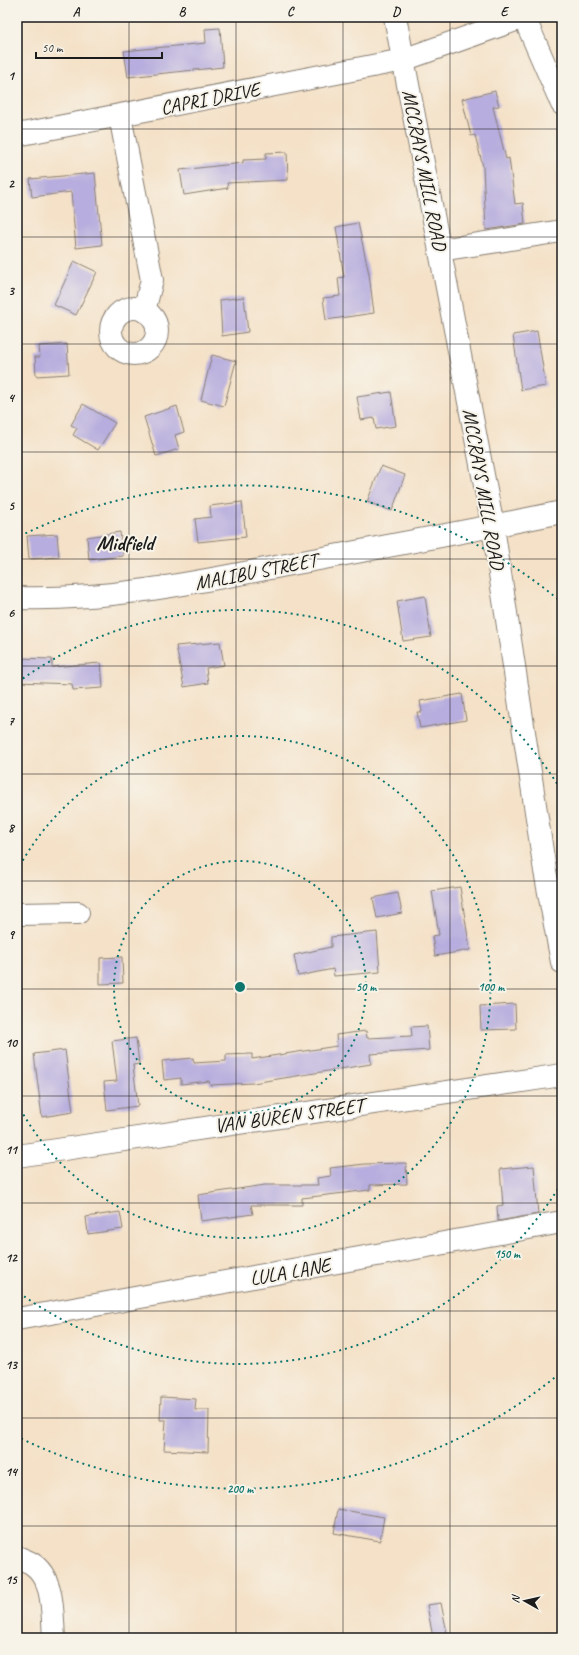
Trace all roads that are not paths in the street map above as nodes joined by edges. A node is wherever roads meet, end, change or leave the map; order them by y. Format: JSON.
{"nodes":[{"id":1,"x":395,"y":17,"type":"edge"},
{"id":2,"x":524,"y":17,"type":"edge"},
{"id":3,"x":403,"y":60,"type":"junction"},
{"id":4,"x":562,"y":104,"type":"edge"},
{"id":5,"x":120,"y":116,"type":"junction"},
{"id":6,"x":17,"y":135,"type":"edge"},
{"id":7,"x":562,"y":231,"type":"edge"},
{"id":8,"x":440,"y":250,"type":"junction"},
{"id":9,"x":144,"y":311,"type":"dead end"},
{"id":10,"x":562,"y":512,"type":"edge"},
{"id":11,"x":493,"y":526,"type":"junction"},
{"id":12,"x":17,"y":598,"type":"edge"},
{"id":13,"x":553,"y":871,"type":"edge"},
{"id":14,"x":78,"y":913,"type":"dead end"},
{"id":15,"x":17,"y":914,"type":"edge"},
{"id":16,"x":562,"y":962,"type":"edge"},
{"id":17,"x":562,"y":1075,"type":"edge"},
{"id":18,"x":17,"y":1156,"type":"edge"},
{"id":19,"x":562,"y":1222,"type":"edge"},
{"id":20,"x":17,"y":1319,"type":"edge"},
{"id":21,"x":17,"y":1557,"type":"edge"},
{"id":22,"x":54,"y":1638,"type":"edge"}],
"edges":[{"from":1,"to":3,"type":"street","name":"MCCRAYS MILL ROAD"},
{"from":2,"to":3,"type":"street","name":"CAPRI DRIVE"},
{"from":2,"to":4,"type":"street"},
{"from":3,"to":5,"type":"street","name":"CAPRI DRIVE"},
{"from":3,"to":8,"type":"street","name":"MCCRAYS MILL ROAD"},
{"from":5,"to":6,"type":"street","name":"CAPRI DRIVE"},
{"from":5,"to":9,"type":"street"},
{"from":7,"to":8,"type":"street"},
{"from":8,"to":11,"type":"street","name":"MCCRAYS MILL ROAD"},
{"from":10,"to":11,"type":"street","name":"MALIBU STREET"},
{"from":11,"to":12,"type":"street","name":"MALIBU STREET"},
{"from":11,"to":13,"type":"street","name":"MCCRAYS MILL ROAD"},
{"from":13,"to":16,"type":"street","name":"MCCRAYS MILL ROAD"},
{"from":14,"to":15,"type":"street"},
{"from":17,"to":18,"type":"street","name":"VAN BUREN STREET"},
{"from":19,"to":20,"type":"street","name":"LULA LANE"},
{"from":21,"to":22,"type":"street"}]}
